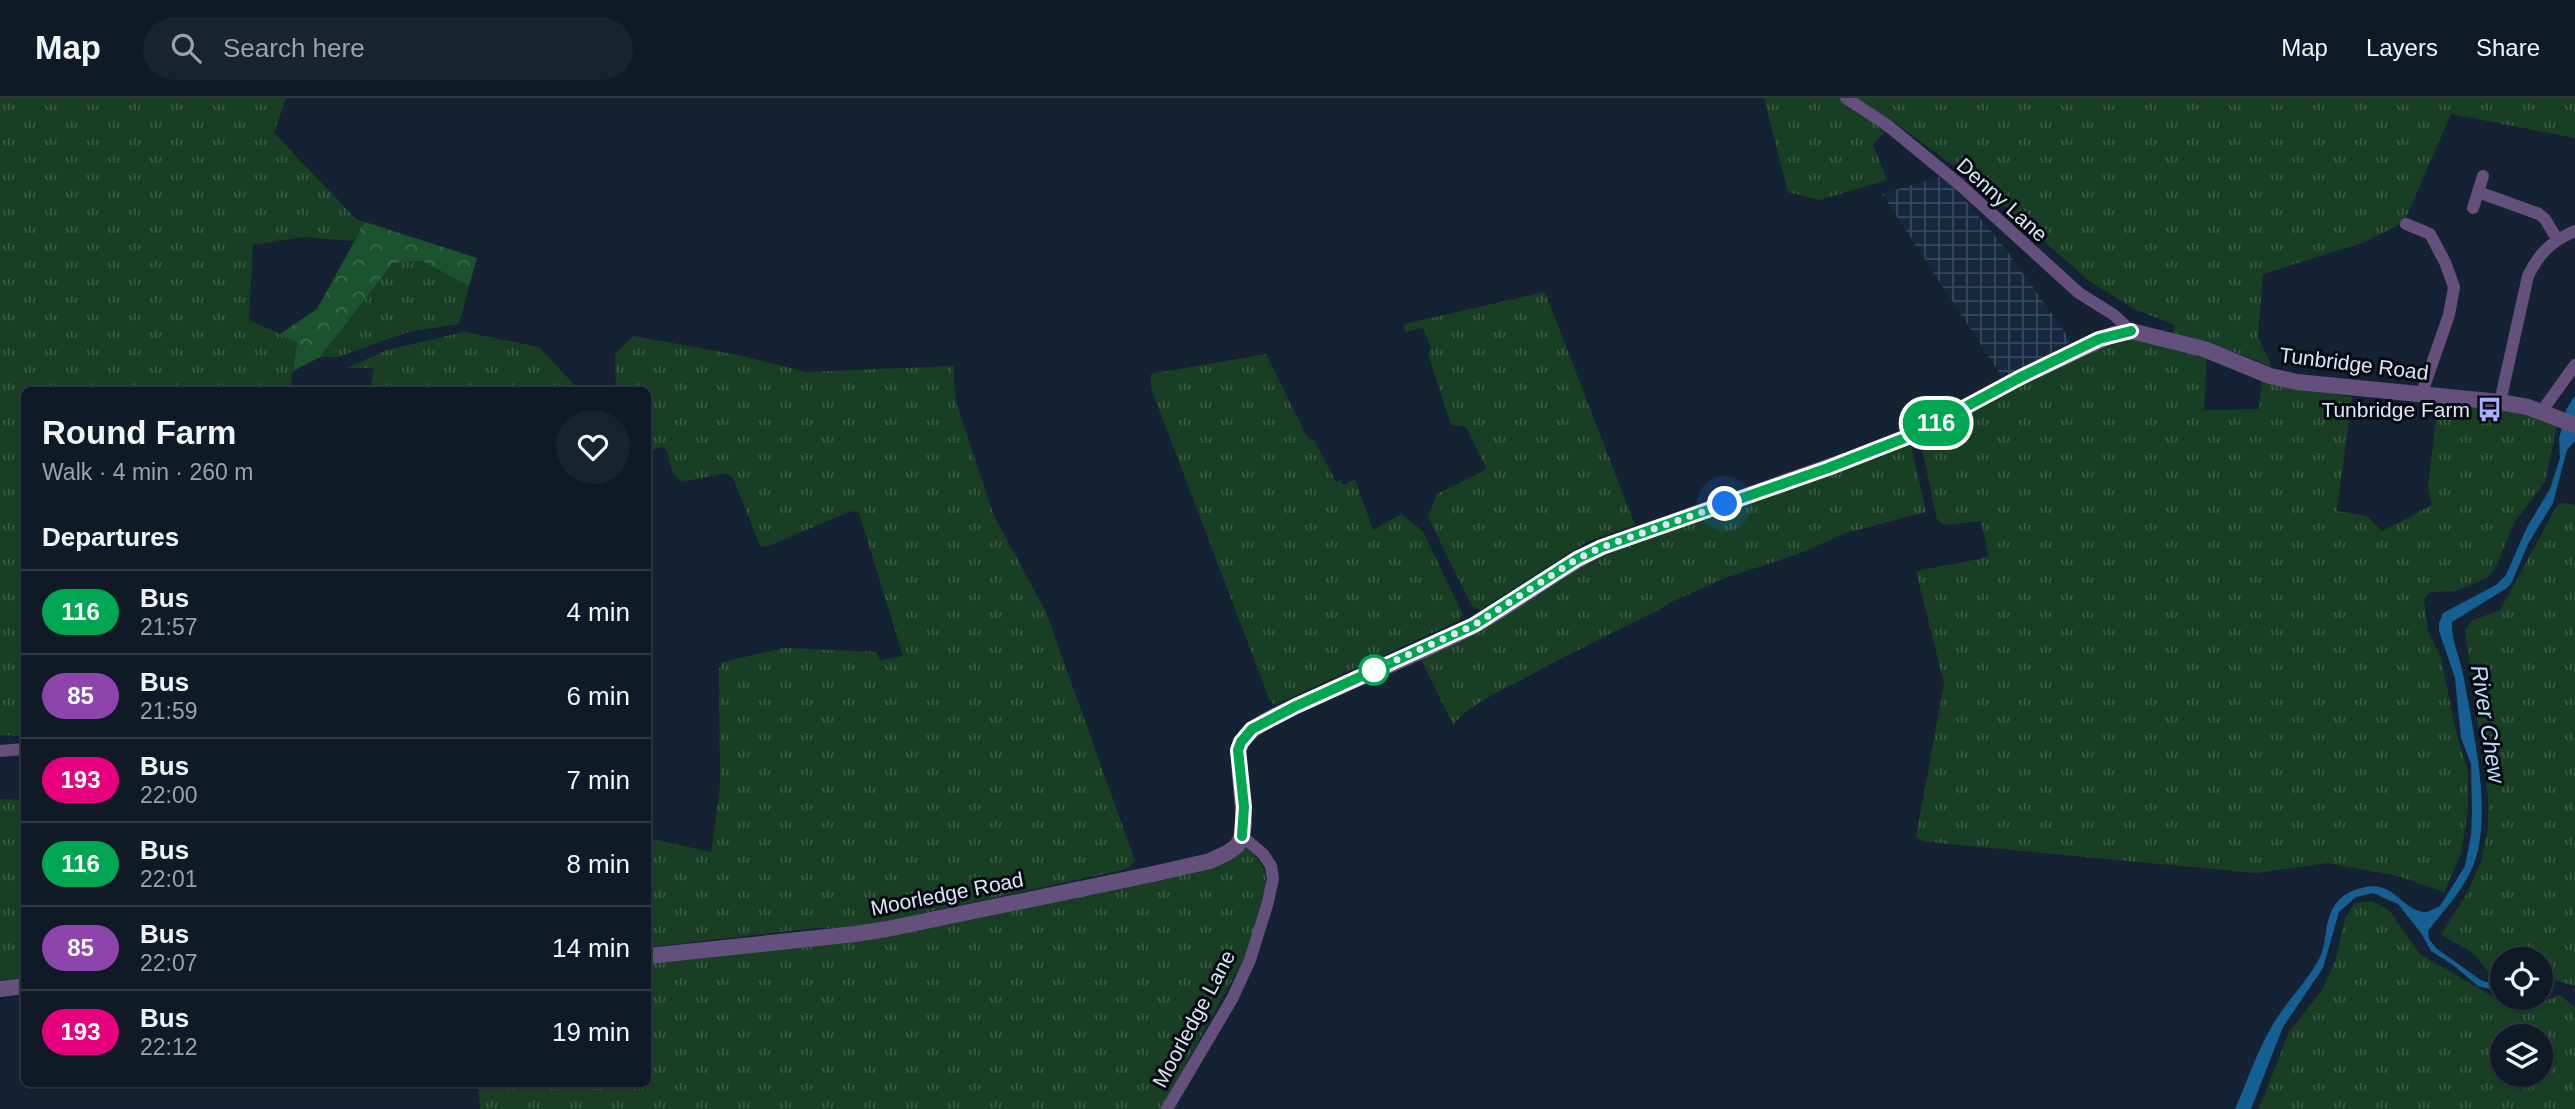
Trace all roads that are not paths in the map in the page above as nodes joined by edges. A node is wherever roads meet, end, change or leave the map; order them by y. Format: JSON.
{"nodes":[{"id":1,"x":1846,"y":98,"type":"edge"},
{"id":2,"x":2483,"y":176,"type":"dead end"},
{"id":3,"x":2478,"y":192,"type":"junction"},
{"id":4,"x":2473,"y":208,"type":"dead end"},
{"id":5,"x":2406,"y":224,"type":"dead end"},
{"id":6,"x":2575,"y":231,"type":"edge"},
{"id":7,"x":2557,"y":239,"type":"junction"},
{"id":8,"x":2131,"y":331,"type":"junction"},
{"id":9,"x":2575,"y":365,"type":"edge"},
{"id":10,"x":2421,"y":395,"type":"junction"},
{"id":11,"x":2500,"y":402,"type":"junction"},
{"id":12,"x":2541,"y":412,"type":"junction"},
{"id":13,"x":2575,"y":425,"type":"edge"},
{"id":14,"x":21,"y":749,"type":"edge"},
{"id":15,"x":0,"y":751,"type":"edge"},
{"id":16,"x":1242,"y":836,"type":"junction"},
{"id":17,"x":651,"y":956,"type":"edge"},
{"id":18,"x":21,"y":986,"type":"edge"},
{"id":19,"x":0,"y":989,"type":"edge"},
{"id":20,"x":1167,"y":1109,"type":"edge"}],
"edges":[{"from":1,"to":8,"type":"street","name":"Denny Lane"},
{"from":2,"to":3,"type":"street"},
{"from":3,"to":4,"type":"street"},
{"from":3,"to":7,"type":"street"},
{"from":5,"to":10,"type":"street"},
{"from":6,"to":7,"type":"street"},
{"from":7,"to":11,"type":"street"},
{"from":8,"to":10,"type":"street","name":"Tunbridge Road"},
{"from":8,"to":16,"type":"street"},
{"from":9,"to":12,"type":"street"},
{"from":10,"to":11,"type":"street","name":"Tunbridge Road"},
{"from":11,"to":12,"type":"street","name":"Tunbridge Road"},
{"from":12,"to":13,"type":"street","name":"Tunbridge Road"},
{"from":14,"to":15,"type":"street"},
{"from":16,"to":17,"type":"street","name":"Moorledge Road"},
{"from":16,"to":20,"type":"street","name":"Moorledge Lane"},
{"from":18,"to":19,"type":"street"}]}
